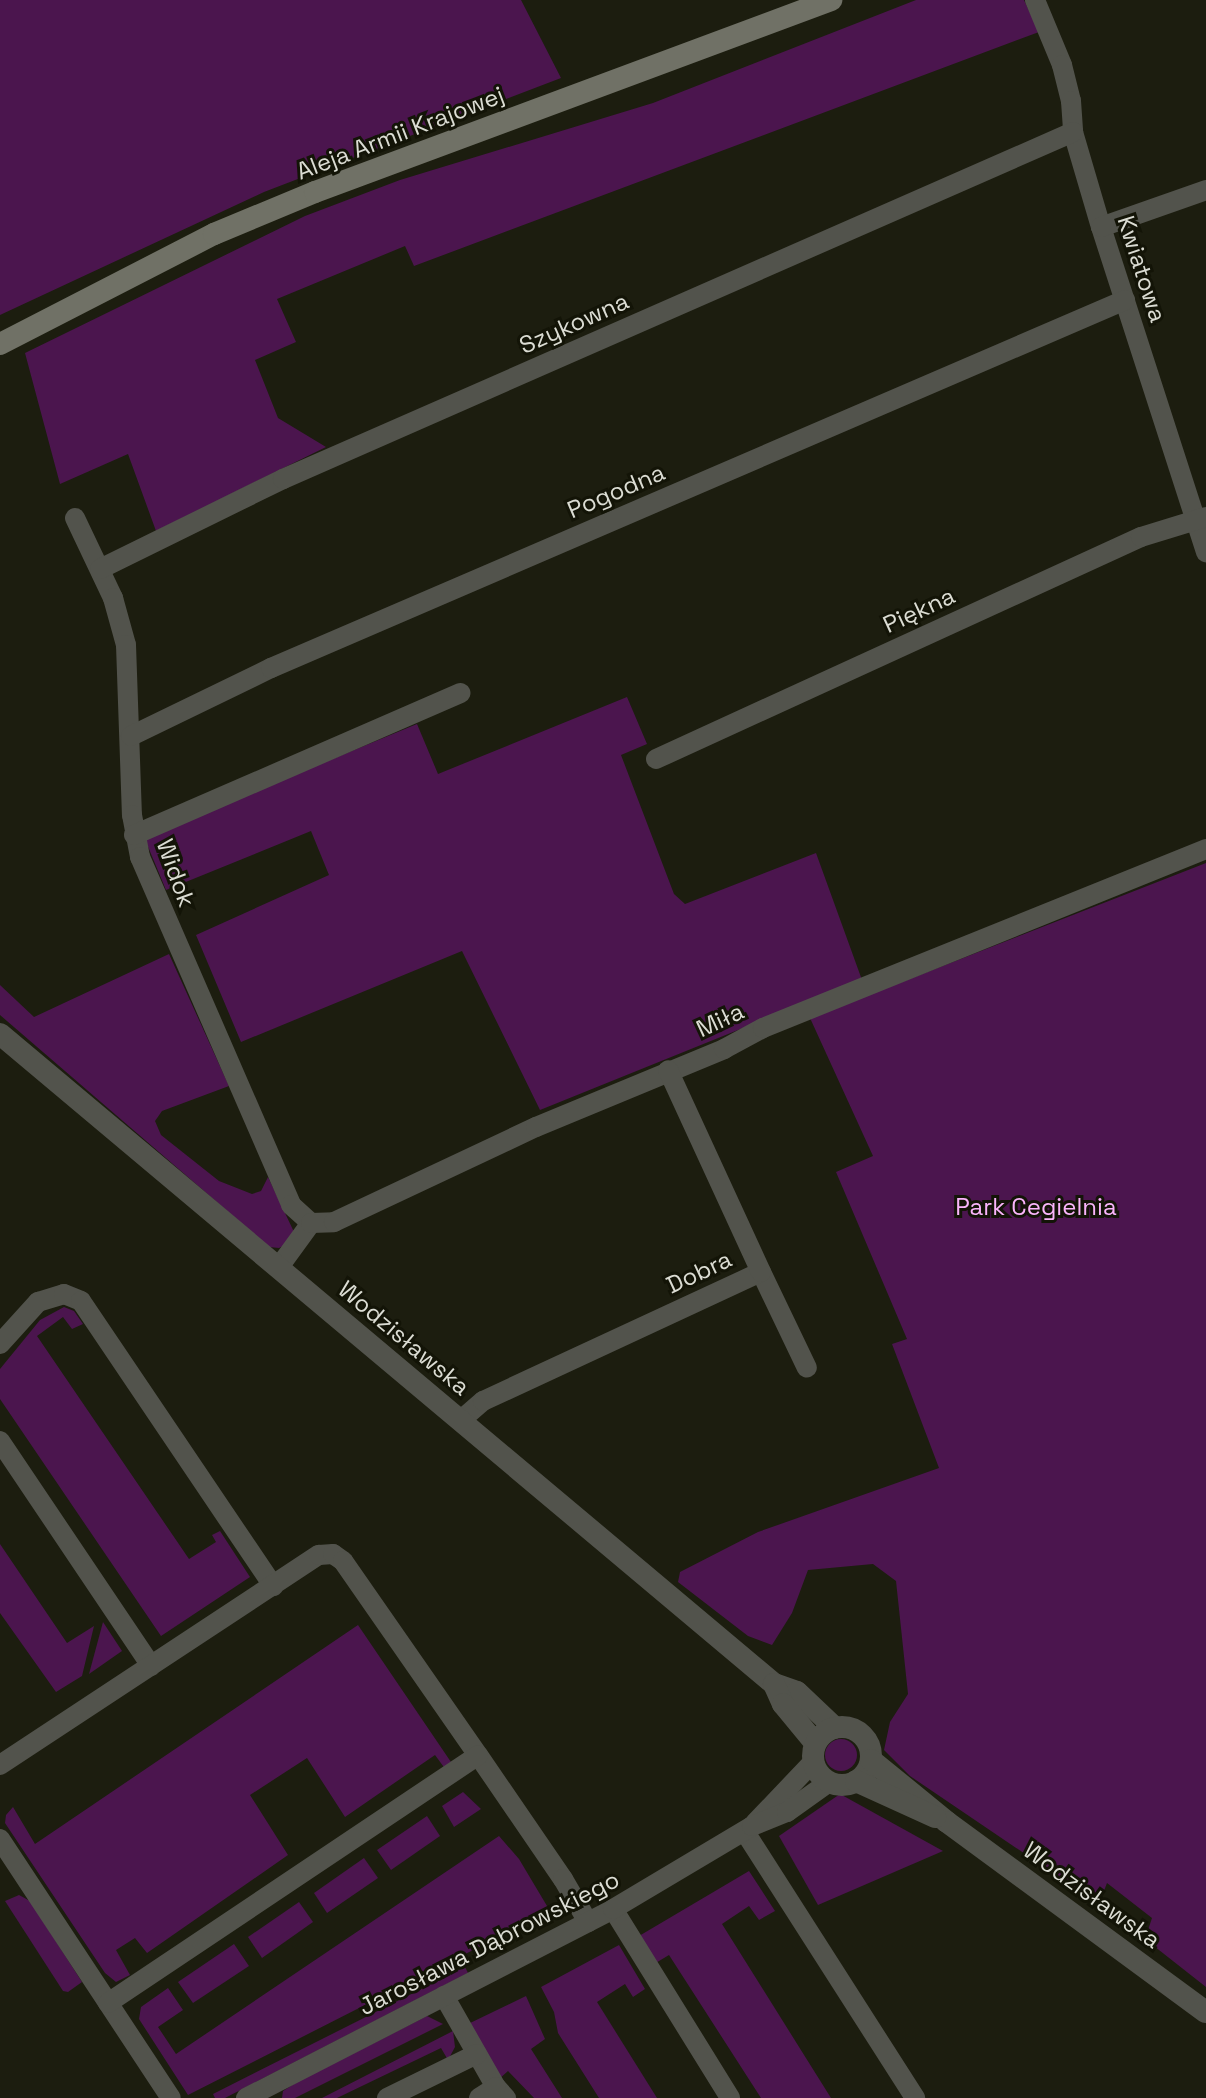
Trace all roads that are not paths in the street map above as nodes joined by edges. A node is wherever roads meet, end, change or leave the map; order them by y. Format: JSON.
{"nodes":[{"id":1,"x":831,"y":0,"type":"edge"},
{"id":2,"x":1035,"y":0,"type":"edge"},
{"id":3,"x":1073,"y":132,"type":"junction"},
{"id":4,"x":1206,"y":190,"type":"edge"},
{"id":5,"x":1101,"y":227,"type":"junction"},
{"id":6,"x":1125,"y":300,"type":"junction"},
{"id":7,"x":0,"y":344,"type":"edge"},
{"id":8,"x":75,"y":518,"type":"dead end"},
{"id":9,"x":1200,"y":519,"type":"edge"},
{"id":10,"x":1206,"y":553,"type":"edge"},
{"id":11,"x":100,"y":569,"type":"junction"},
{"id":12,"x":460,"y":693,"type":"dead end"},
{"id":13,"x":131,"y":736,"type":"junction"},
{"id":14,"x":656,"y":759,"type":"dead end"},
{"id":15,"x":134,"y":835,"type":"junction"},
{"id":16,"x":1206,"y":849,"type":"edge"},
{"id":17,"x":0,"y":1034,"type":"edge"},
{"id":18,"x":668,"y":1070,"type":"junction"},
{"id":19,"x":311,"y":1223,"type":"junction"},
{"id":20,"x":279,"y":1267,"type":"junction"},
{"id":21,"x":761,"y":1272,"type":"junction"},
{"id":22,"x":0,"y":1344,"type":"edge"},
{"id":23,"x":807,"y":1368,"type":"dead end"},
{"id":24,"x":461,"y":1420,"type":"junction"},
{"id":25,"x":0,"y":1441,"type":"edge"},
{"id":26,"x":273,"y":1586,"type":"junction"},
{"id":27,"x":151,"y":1666,"type":"junction"},
{"id":28,"x":774,"y":1684,"type":"junction"},
{"id":29,"x":835,"y":1728,"type":"junction"},
{"id":30,"x":814,"y":1753,"type":"junction"},
{"id":31,"x":478,"y":1755,"type":"junction"},
{"id":32,"x":871,"y":1760,"type":"junction"},
{"id":33,"x":0,"y":1765,"type":"edge"},
{"id":34,"x":856,"y":1781,"type":"junction"},
{"id":35,"x":829,"y":1782,"type":"junction"},
{"id":36,"x":947,"y":1822,"type":"junction"},
{"id":37,"x":749,"y":1829,"type":"junction"},
{"id":38,"x":0,"y":1839,"type":"edge"},
{"id":39,"x":613,"y":1909,"type":"junction"},
{"id":40,"x":588,"y":1922,"type":"junction"},
{"id":41,"x":444,"y":1996,"type":"junction"},
{"id":42,"x":108,"y":2003,"type":"junction"},
{"id":43,"x":1206,"y":2012,"type":"edge"},
{"id":44,"x":477,"y":2054,"type":"junction"},
{"id":45,"x":494,"y":2094,"type":"edge"},
{"id":46,"x":258,"y":2095,"type":"edge"},
{"id":47,"x":171,"y":2098,"type":"edge"},
{"id":48,"x":387,"y":2098,"type":"edge"},
{"id":49,"x":730,"y":2098,"type":"edge"},
{"id":50,"x":915,"y":2098,"type":"edge"}],
"edges":[{"from":1,"to":7,"type":"main road","name":"Aleja Armii Krajowej"},
{"from":2,"to":3,"type":"street","name":"Kwiatowa"},
{"from":3,"to":5,"type":"street","name":"Kwiatowa"},
{"from":3,"to":11,"type":"street","name":"Szykowna"},
{"from":4,"to":5,"type":"street"},
{"from":5,"to":6,"type":"street","name":"Kwiatowa"},
{"from":6,"to":9,"type":"street","name":"Kwiatowa"},
{"from":6,"to":13,"type":"street","name":"Pogodna"},
{"from":8,"to":11,"type":"street","name":"Widok"},
{"from":9,"to":10,"type":"street","name":"Kwiatowa"},
{"from":9,"to":14,"type":"street","name":"Piękna"},
{"from":11,"to":13,"type":"street","name":"Widok"},
{"from":12,"to":15,"type":"street"},
{"from":13,"to":15,"type":"street","name":"Widok"},
{"from":15,"to":19,"type":"street","name":"Widok"},
{"from":16,"to":18,"type":"street","name":"Miła"},
{"from":17,"to":20,"type":"street","name":"Wodzisławska"},
{"from":18,"to":19,"type":"street","name":"Miła"},
{"from":18,"to":21,"type":"street","name":"Dobra"},
{"from":19,"to":20,"type":"street"},
{"from":20,"to":24,"type":"street","name":"Wodzisławska"},
{"from":21,"to":23,"type":"street"},
{"from":21,"to":24,"type":"street","name":"Dobra"},
{"from":22,"to":26,"type":"street"},
{"from":24,"to":28,"type":"street","name":"Wodzisławska"},
{"from":25,"to":27,"type":"street"},
{"from":26,"to":27,"type":"street"},
{"from":26,"to":31,"type":"street"},
{"from":27,"to":33,"type":"street"},
{"from":28,"to":29,"type":"street","name":"Wodzisławska"},
{"from":28,"to":30,"type":"street","name":"Wodzisławska"},
{"from":29,"to":30,"type":"street"},
{"from":29,"to":32,"type":"street"},
{"from":30,"to":35,"type":"street"},
{"from":30,"to":37,"type":"street","name":"Jarosława Dąbrowskiego"},
{"from":31,"to":40,"type":"street"},
{"from":31,"to":42,"type":"street"},
{"from":32,"to":34,"type":"street"},
{"from":32,"to":36,"type":"street","name":"Wodzisławska"},
{"from":34,"to":35,"type":"street"},
{"from":34,"to":36,"type":"street","name":"Wodzisławska"},
{"from":35,"to":37,"type":"street","name":"Jarosława Dąbrowskiego"},
{"from":36,"to":43,"type":"street","name":"Wodzisławska"},
{"from":37,"to":39,"type":"street","name":"Jarosława Dąbrowskiego"},
{"from":37,"to":50,"type":"street"},
{"from":38,"to":42,"type":"street"},
{"from":39,"to":40,"type":"street","name":"Jarosława Dąbrowskiego"},
{"from":39,"to":49,"type":"street"},
{"from":40,"to":41,"type":"street","name":"Jarosława Dąbrowskiego"},
{"from":41,"to":44,"type":"street"},
{"from":41,"to":46,"type":"street","name":"Jarosława Dąbrowskiego"},
{"from":42,"to":47,"type":"street"},
{"from":44,"to":45,"type":"street"},
{"from":44,"to":48,"type":"street"}]}
